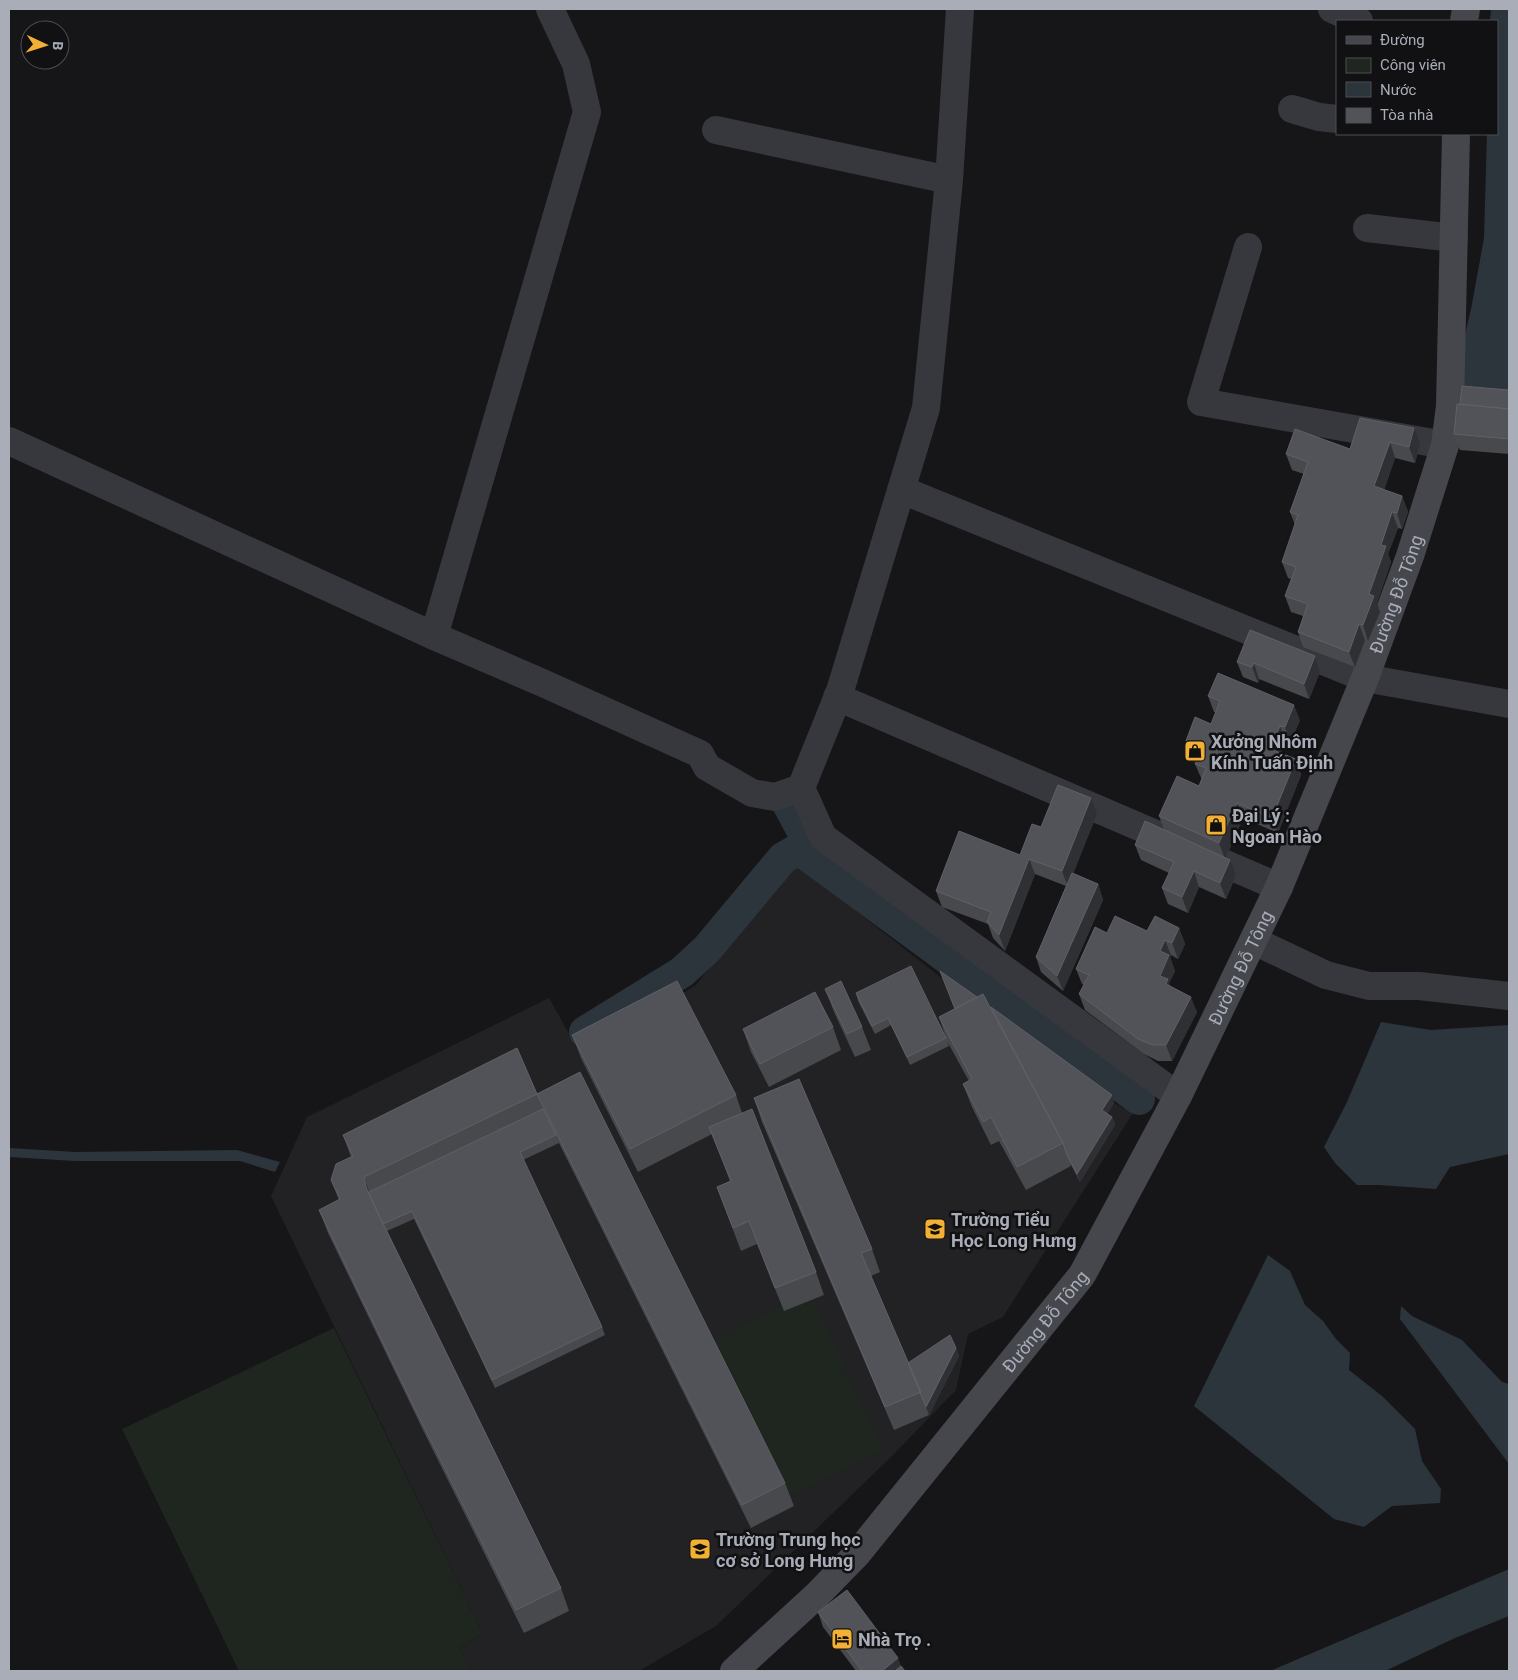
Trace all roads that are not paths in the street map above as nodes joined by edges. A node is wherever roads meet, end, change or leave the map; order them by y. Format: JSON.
{"nodes":[{"id":1,"x":550,"y":9,"type":"edge"},
{"id":2,"x":960,"y":9,"type":"edge"},
{"id":3,"x":1332,"y":9,"type":"edge"},
{"id":4,"x":1357,"y":20,"type":"edge"},
{"id":5,"x":1292,"y":109,"type":"dead end"},
{"id":6,"x":1336,"y":119,"type":"edge"},
{"id":7,"x":716,"y":130,"type":"dead end"},
{"id":8,"x":1451,"y":135,"type":"edge"},
{"id":9,"x":949,"y":180,"type":"junction"},
{"id":10,"x":1367,"y":228,"type":"dead end"},
{"id":11,"x":1454,"y":238,"type":"junction"},
{"id":12,"x":1248,"y":247,"type":"dead end"},
{"id":13,"x":9,"y":441,"type":"edge"},
{"id":14,"x":1445,"y":445,"type":"junction"},
{"id":15,"x":902,"y":490,"type":"junction"},
{"id":16,"x":434,"y":636,"type":"junction"},
{"id":17,"x":1365,"y":678,"type":"junction"},
{"id":18,"x":837,"y":698,"type":"junction"},
{"id":19,"x":1509,"y":704,"type":"edge"},
{"id":20,"x":801,"y":788,"type":"junction"},
{"id":21,"x":1279,"y":887,"type":"junction"},
{"id":22,"x":1254,"y":940,"type":"junction"},
{"id":23,"x":1509,"y":996,"type":"edge"},
{"id":24,"x":1178,"y":1096,"type":"junction"},
{"id":25,"x":734,"y":1671,"type":"edge"}],
"edges":[{"from":1,"to":16,"type":"street"},
{"from":2,"to":9,"type":"street"},
{"from":3,"to":4,"type":"street"},
{"from":5,"to":6,"type":"street"},
{"from":7,"to":9,"type":"street"},
{"from":8,"to":11,"type":"main road","name":"Đường Đỗ Tông"},
{"from":9,"to":15,"type":"street"},
{"from":10,"to":11,"type":"street"},
{"from":11,"to":14,"type":"main road","name":"Đường Đỗ Tông"},
{"from":12,"to":14,"type":"street"},
{"from":13,"to":16,"type":"street"},
{"from":14,"to":17,"type":"main road","name":"Đường Đỗ Tông"},
{"from":15,"to":17,"type":"street"},
{"from":15,"to":18,"type":"street"},
{"from":16,"to":20,"type":"street"},
{"from":17,"to":19,"type":"street"},
{"from":17,"to":21,"type":"main road","name":"Đường Đỗ Tông"},
{"from":18,"to":20,"type":"street"},
{"from":18,"to":21,"type":"street"},
{"from":20,"to":24,"type":"street"},
{"from":21,"to":22,"type":"main road","name":"Đường Đỗ Tông"},
{"from":22,"to":23,"type":"street"},
{"from":22,"to":24,"type":"main road","name":"Đường Đỗ Tông"},
{"from":24,"to":25,"type":"main road","name":"Đường Đỗ Tông"}]}
